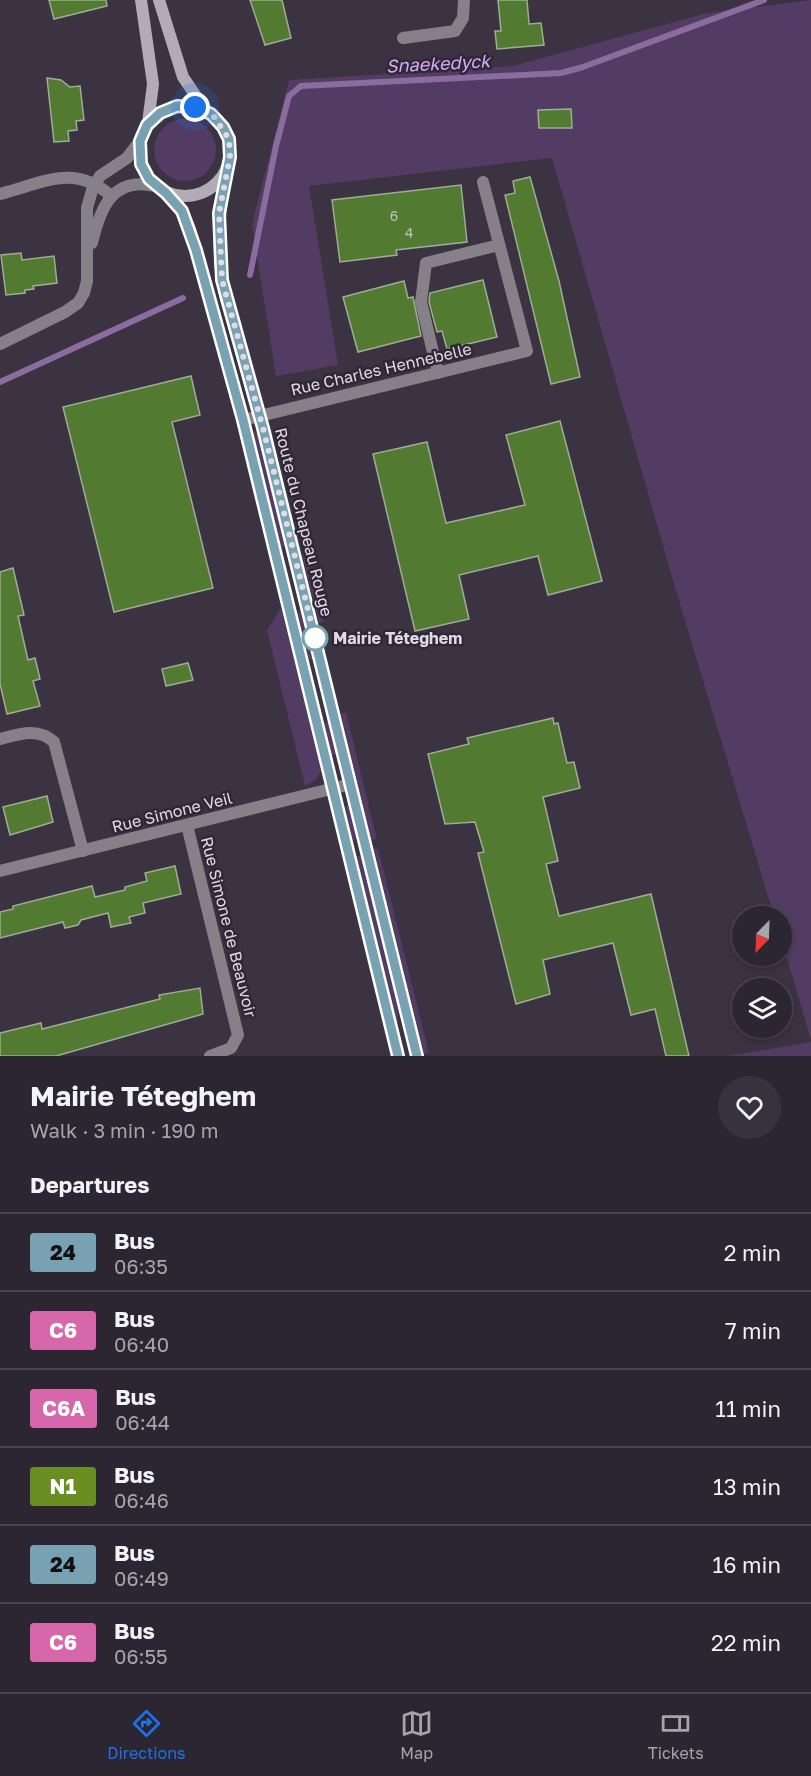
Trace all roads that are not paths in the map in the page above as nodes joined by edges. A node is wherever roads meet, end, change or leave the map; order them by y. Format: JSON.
{"nodes":[{"id":1,"x":141,"y":0,"type":"edge"},
{"id":2,"x":159,"y":0,"type":"edge"},
{"id":3,"x":464,"y":0,"type":"edge"},
{"id":4,"x":403,"y":38,"type":"dead end"},
{"id":5,"x":207,"y":111,"type":"junction"},
{"id":6,"x":147,"y":125,"type":"junction"},
{"id":7,"x":140,"y":141,"type":"junction"},
{"id":8,"x":226,"y":169,"type":"junction"},
{"id":9,"x":483,"y":182,"type":"dead end"},
{"id":10,"x":95,"y":183,"type":"junction"},
{"id":11,"x":155,"y":186,"type":"junction"},
{"id":12,"x":166,"y":193,"type":"junction"},
{"id":13,"x":0,"y":194,"type":"edge"},
{"id":14,"x":111,"y":196,"type":"junction"},
{"id":15,"x":499,"y":245,"type":"junction"},
{"id":16,"x":88,"y":259,"type":"junction"},
{"id":17,"x":0,"y":344,"type":"edge"},
{"id":18,"x":438,"y":373,"type":"junction"},
{"id":19,"x":260,"y":416,"type":"junction"},
{"id":20,"x":243,"y":420,"type":"junction"},
{"id":21,"x":0,"y":739,"type":"edge"},
{"id":22,"x":351,"y":784,"type":"junction"},
{"id":23,"x":333,"y":789,"type":"junction"},
{"id":24,"x":187,"y":825,"type":"junction"},
{"id":25,"x":83,"y":851,"type":"junction"},
{"id":26,"x":0,"y":871,"type":"edge"},
{"id":27,"x":210,"y":1056,"type":"edge"},
{"id":28,"x":398,"y":1056,"type":"edge"},
{"id":29,"x":417,"y":1056,"type":"edge"}],
"edges":[{"from":1,"to":6,"type":"street"},
{"from":2,"to":5,"type":"street"},
{"from":3,"to":4,"type":"street"},
{"from":5,"to":6,"type":"street"},
{"from":5,"to":8,"type":"street"},
{"from":6,"to":7,"type":"street"},
{"from":7,"to":10,"type":"street"},
{"from":7,"to":11,"type":"street"},
{"from":8,"to":12,"type":"street"},
{"from":8,"to":19,"type":"street","name":"Route du Chapeau Rouge"},
{"from":9,"to":15,"type":"street"},
{"from":10,"to":13,"type":"street"},
{"from":10,"to":14,"type":"street"},
{"from":10,"to":16,"type":"street"},
{"from":11,"to":12,"type":"street"},
{"from":11,"to":14,"type":"street"},
{"from":12,"to":20,"type":"street"},
{"from":14,"to":16,"type":"street"},
{"from":15,"to":18,"type":"street"},
{"from":15,"to":18,"type":"street","name":"Rue Charles Hennebelle"},
{"from":16,"to":17,"type":"street"},
{"from":18,"to":19,"type":"street","name":"Rue Charles Hennebelle"},
{"from":19,"to":20,"type":"street","name":"Rue Charles Hennebelle"},
{"from":19,"to":22,"type":"street","name":"Route du Chapeau Rouge"},
{"from":20,"to":23,"type":"street"},
{"from":21,"to":25,"type":"street"},
{"from":22,"to":23,"type":"street","name":"Rue Simone Veil"},
{"from":22,"to":29,"type":"street","name":"Route du Chapeau Rouge"},
{"from":23,"to":24,"type":"street","name":"Rue Simone Veil"},
{"from":23,"to":28,"type":"street"},
{"from":24,"to":25,"type":"street","name":"Rue Simone Veil"},
{"from":24,"to":27,"type":"street","name":"Rue Simone de Beauvoir"},
{"from":25,"to":26,"type":"street","name":"Rue Simone Veil"}]}
